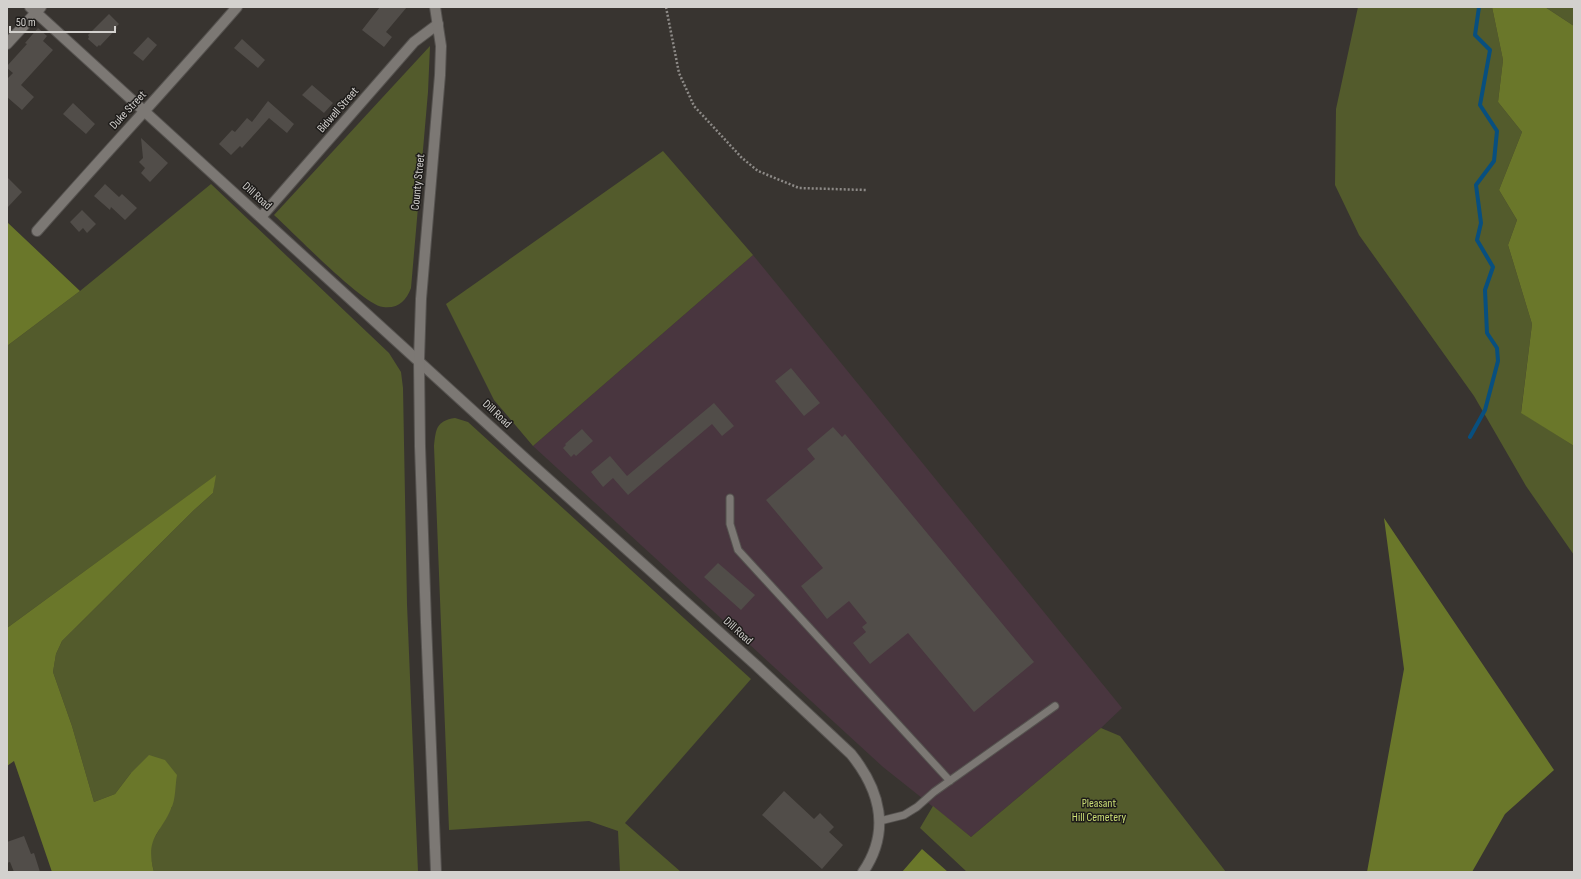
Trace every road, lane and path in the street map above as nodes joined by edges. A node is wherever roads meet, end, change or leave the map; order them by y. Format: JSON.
{"nodes":[{"id":1,"x":238,"y":7,"type":"edge"},
{"id":2,"x":435,"y":7,"type":"edge"},
{"id":3,"x":666,"y":7,"type":"edge"},
{"id":4,"x":35,"y":9,"type":"edge"},
{"id":5,"x":438,"y":24,"type":"junction"},
{"id":6,"x":7,"y":44,"type":"edge"},
{"id":7,"x":145,"y":111,"type":"junction"},
{"id":8,"x":866,"y":190,"type":"dead end"},
{"id":9,"x":262,"y":217,"type":"junction"},
{"id":10,"x":37,"y":231,"type":"dead end"},
{"id":11,"x":419,"y":360,"type":"junction"},
{"id":12,"x":730,"y":498,"type":"dead end"},
{"id":13,"x":1055,"y":706,"type":"dead end"},
{"id":14,"x":950,"y":781,"type":"junction"},
{"id":15,"x":880,"y":821,"type":"junction"},
{"id":16,"x":436,"y":872,"type":"edge"},
{"id":17,"x":863,"y":872,"type":"edge"}],
"edges":[{"from":1,"to":7,"type":"street","name":"Duke Street"},
{"from":2,"to":5,"type":"street","name":"County Street"},
{"from":3,"to":8,"type":"path"},
{"from":4,"to":6,"type":"street"},
{"from":4,"to":7,"type":"street","name":"Dill Road"},
{"from":5,"to":9,"type":"street","name":"Bidwell Street"},
{"from":5,"to":11,"type":"street","name":"County Street"},
{"from":7,"to":9,"type":"street","name":"Dill Road"},
{"from":7,"to":10,"type":"street","name":"Duke Street"},
{"from":9,"to":11,"type":"street","name":"Dill Road"},
{"from":11,"to":15,"type":"street","name":"Dill Road"},
{"from":11,"to":16,"type":"street","name":"County Street"},
{"from":12,"to":14,"type":"lane"},
{"from":13,"to":14,"type":"lane"},
{"from":14,"to":15,"type":"lane"},
{"from":15,"to":17,"type":"street","name":"Dill Road"}]}
